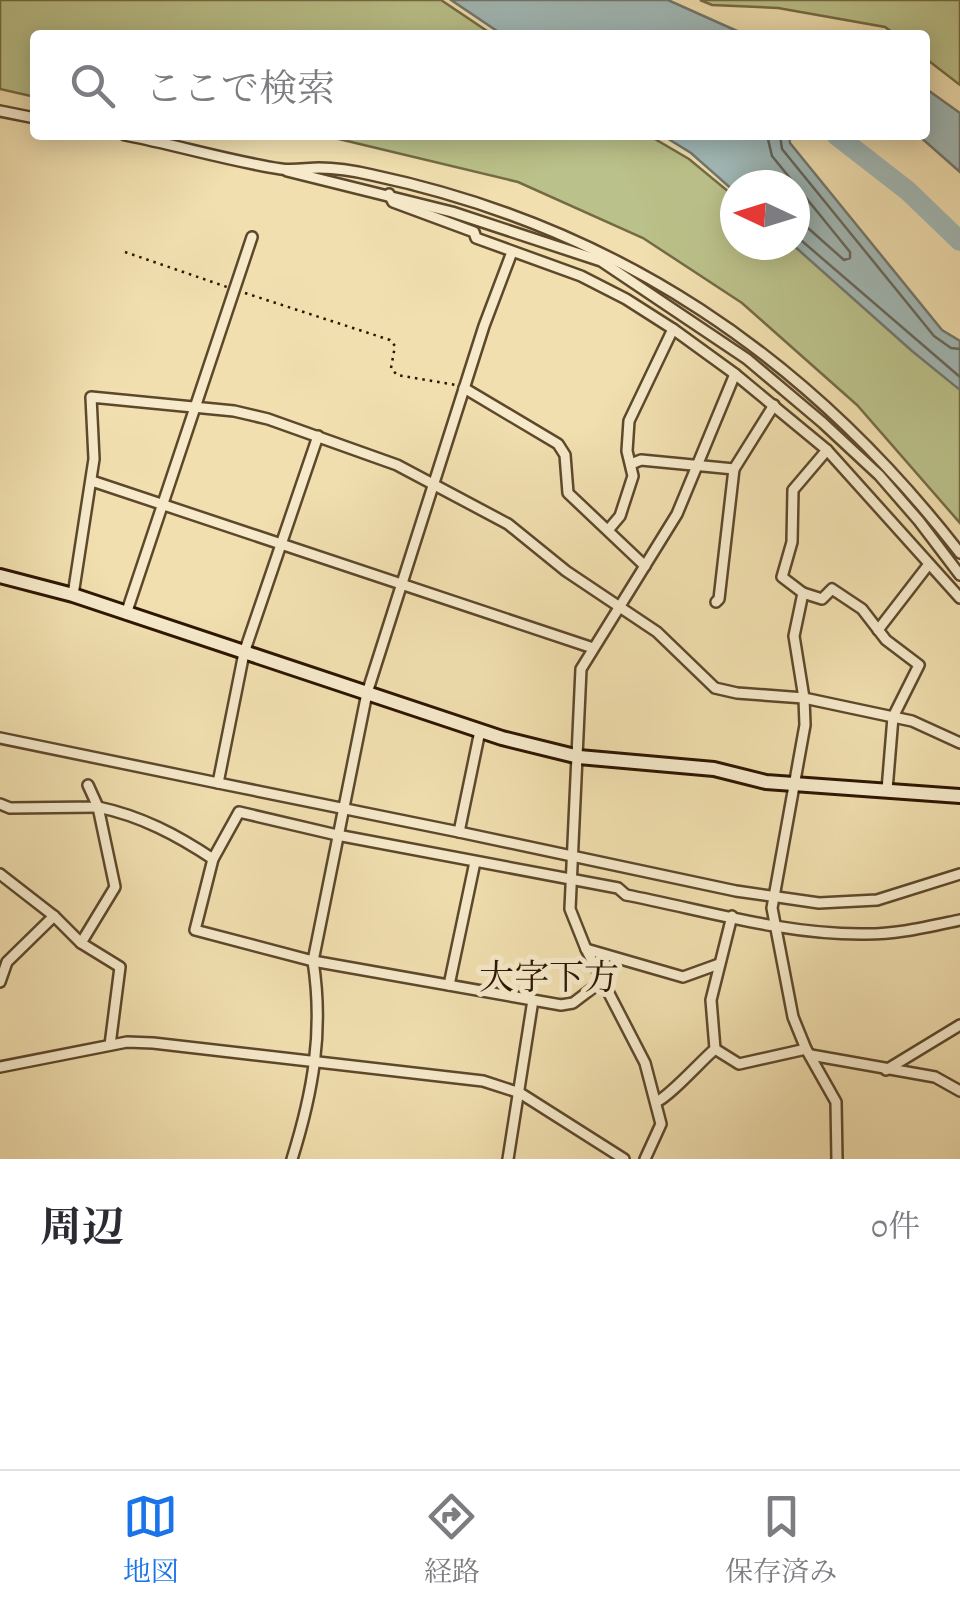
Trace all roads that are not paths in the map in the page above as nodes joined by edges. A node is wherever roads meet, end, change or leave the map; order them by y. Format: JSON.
{"nodes":[{"id":1,"x":0,"y":111,"type":"edge"},
{"id":2,"x":30,"y":117,"type":"edge"},
{"id":3,"x":148,"y":140,"type":"edge"},
{"id":4,"x":285,"y":170,"type":"junction"},
{"id":5,"x":388,"y":194,"type":"junction"},
{"id":6,"x":252,"y":236,"type":"dead end"},
{"id":7,"x":512,"y":252,"type":"junction"},
{"id":8,"x":673,"y":330,"type":"junction"},
{"id":9,"x":736,"y":374,"type":"junction"},
{"id":10,"x":464,"y":388,"type":"junction"},
{"id":11,"x":774,"y":405,"type":"junction"},
{"id":12,"x":195,"y":407,"type":"junction"},
{"id":13,"x":318,"y":436,"type":"junction"},
{"id":14,"x":826,"y":450,"type":"junction"},
{"id":15,"x":632,"y":464,"type":"junction"},
{"id":16,"x":697,"y":464,"type":"junction"},
{"id":17,"x":734,"y":469,"type":"junction"},
{"id":18,"x":92,"y":481,"type":"junction"},
{"id":19,"x":435,"y":485,"type":"junction"},
{"id":20,"x":163,"y":504,"type":"junction"},
{"id":21,"x":609,"y":529,"type":"junction"},
{"id":22,"x":282,"y":543,"type":"junction"},
{"id":23,"x":960,"y":553,"type":"edge"},
{"id":24,"x":929,"y":564,"type":"junction"},
{"id":25,"x":646,"y":566,"type":"junction"},
{"id":26,"x":960,"y":575,"type":"edge"},
{"id":27,"x":0,"y":576,"type":"edge"},
{"id":28,"x":403,"y":583,"type":"junction"},
{"id":29,"x":803,"y":594,"type":"junction"},
{"id":30,"x":72,"y":595,"type":"junction"},
{"id":31,"x":960,"y":598,"type":"edge"},
{"id":32,"x":716,"y":602,"type":"dead end"},
{"id":33,"x":622,"y":606,"type":"junction"},
{"id":34,"x":126,"y":614,"type":"junction"},
{"id":35,"x":878,"y":630,"type":"junction"},
{"id":36,"x":593,"y":648,"type":"junction"},
{"id":37,"x":244,"y":653,"type":"junction"},
{"id":38,"x":367,"y":693,"type":"junction"},
{"id":39,"x":804,"y":698,"type":"junction"},
{"id":40,"x":893,"y":717,"type":"junction"},
{"id":41,"x":480,"y":731,"type":"junction"},
{"id":42,"x":0,"y":738,"type":"edge"},
{"id":43,"x":960,"y":743,"type":"edge"},
{"id":44,"x":580,"y":757,"type":"junction"},
{"id":45,"x":218,"y":784,"type":"junction"},
{"id":46,"x":793,"y":784,"type":"junction"},
{"id":47,"x":88,"y":785,"type":"dead end"},
{"id":48,"x":887,"y":790,"type":"junction"},
{"id":49,"x":960,"y":796,"type":"edge"},
{"id":50,"x":0,"y":804,"type":"edge"},
{"id":51,"x":98,"y":807,"type":"junction"},
{"id":52,"x":342,"y":809,"type":"junction"},
{"id":53,"x":459,"y":832,"type":"junction"},
{"id":54,"x":337,"y":835,"type":"junction"},
{"id":55,"x":574,"y":856,"type":"junction"},
{"id":56,"x":212,"y":858,"type":"junction"},
{"id":57,"x":475,"y":862,"type":"junction"},
{"id":58,"x":0,"y":874,"type":"edge"},
{"id":59,"x":960,"y":874,"type":"edge"},
{"id":60,"x":572,"y":880,"type":"junction"},
{"id":61,"x":774,"y":895,"type":"junction"},
{"id":62,"x":54,"y":916,"type":"junction"},
{"id":63,"x":732,"y":916,"type":"junction"},
{"id":64,"x":960,"y":920,"type":"edge"},
{"id":65,"x":775,"y":928,"type":"junction"},
{"id":66,"x":81,"y":943,"type":"junction"},
{"id":67,"x":586,"y":950,"type":"junction"},
{"id":68,"x":312,"y":961,"type":"junction"},
{"id":69,"x":719,"y":964,"type":"junction"},
{"id":70,"x":602,"y":980,"type":"junction"},
{"id":71,"x":0,"y":982,"type":"edge"},
{"id":72,"x":449,"y":985,"type":"junction"},
{"id":73,"x":533,"y":1000,"type":"junction"},
{"id":74,"x":960,"y":1025,"type":"edge"},
{"id":75,"x":110,"y":1045,"type":"junction"},
{"id":76,"x":714,"y":1049,"type":"junction"},
{"id":77,"x":808,"y":1052,"type":"junction"},
{"id":78,"x":313,"y":1064,"type":"junction"},
{"id":79,"x":0,"y":1066,"type":"edge"},
{"id":80,"x":886,"y":1070,"type":"junction"},
{"id":81,"x":960,"y":1091,"type":"edge"},
{"id":82,"x":520,"y":1093,"type":"junction"},
{"id":83,"x":656,"y":1102,"type":"junction"},
{"id":84,"x":292,"y":1159,"type":"edge"},
{"id":85,"x":508,"y":1159,"type":"edge"},
{"id":86,"x":624,"y":1159,"type":"edge"},
{"id":87,"x":645,"y":1159,"type":"edge"},
{"id":88,"x":837,"y":1159,"type":"edge"}],
"edges":[{"from":1,"to":2,"type":"street"},
{"from":3,"to":4,"type":"street"},
{"from":4,"to":5,"type":"street"},
{"from":4,"to":23,"type":"street"},
{"from":5,"to":7,"type":"street"},
{"from":5,"to":26,"type":"street"},
{"from":6,"to":12,"type":"street"},
{"from":7,"to":8,"type":"street"},
{"from":7,"to":10,"type":"street"},
{"from":8,"to":9,"type":"street"},
{"from":8,"to":15,"type":"street"},
{"from":9,"to":11,"type":"street"},
{"from":9,"to":16,"type":"street"},
{"from":10,"to":19,"type":"street"},
{"from":10,"to":21,"type":"street"},
{"from":11,"to":14,"type":"street"},
{"from":11,"to":17,"type":"street"},
{"from":12,"to":13,"type":"street"},
{"from":12,"to":18,"type":"street"},
{"from":12,"to":20,"type":"street"},
{"from":13,"to":19,"type":"street"},
{"from":13,"to":22,"type":"street"},
{"from":14,"to":24,"type":"street"},
{"from":14,"to":29,"type":"street"},
{"from":15,"to":16,"type":"street"},
{"from":15,"to":21,"type":"street"},
{"from":16,"to":17,"type":"street"},
{"from":16,"to":25,"type":"street"},
{"from":17,"to":32,"type":"street"},
{"from":18,"to":20,"type":"street"},
{"from":18,"to":30,"type":"street"},
{"from":19,"to":28,"type":"street"},
{"from":19,"to":33,"type":"street"},
{"from":20,"to":22,"type":"street"},
{"from":20,"to":34,"type":"street"},
{"from":21,"to":25,"type":"street"},
{"from":22,"to":28,"type":"street"},
{"from":22,"to":37,"type":"street"},
{"from":24,"to":31,"type":"street"},
{"from":24,"to":35,"type":"street"},
{"from":25,"to":33,"type":"street"},
{"from":27,"to":30,"type":"street"},
{"from":28,"to":36,"type":"street"},
{"from":28,"to":38,"type":"street"},
{"from":29,"to":35,"type":"street"},
{"from":29,"to":39,"type":"street"},
{"from":30,"to":34,"type":"street"},
{"from":33,"to":36,"type":"street"},
{"from":33,"to":39,"type":"street"},
{"from":34,"to":37,"type":"street"},
{"from":35,"to":40,"type":"street"},
{"from":36,"to":44,"type":"street"},
{"from":37,"to":38,"type":"street"},
{"from":37,"to":45,"type":"street"},
{"from":38,"to":41,"type":"street"},
{"from":38,"to":52,"type":"street"},
{"from":39,"to":40,"type":"street"},
{"from":39,"to":46,"type":"street"},
{"from":40,"to":43,"type":"street"},
{"from":40,"to":48,"type":"street"},
{"from":41,"to":44,"type":"street"},
{"from":41,"to":53,"type":"street"},
{"from":42,"to":45,"type":"street"},
{"from":44,"to":46,"type":"street"},
{"from":44,"to":55,"type":"street"},
{"from":45,"to":52,"type":"street"},
{"from":46,"to":48,"type":"street"},
{"from":46,"to":61,"type":"street"},
{"from":47,"to":51,"type":"street"},
{"from":48,"to":49,"type":"street"},
{"from":50,"to":51,"type":"street"},
{"from":51,"to":56,"type":"street"},
{"from":51,"to":66,"type":"street"},
{"from":52,"to":53,"type":"street"},
{"from":52,"to":54,"type":"street"},
{"from":53,"to":55,"type":"street"},
{"from":54,"to":56,"type":"street"},
{"from":54,"to":57,"type":"street"},
{"from":54,"to":68,"type":"street"},
{"from":55,"to":60,"type":"street"},
{"from":55,"to":61,"type":"street"},
{"from":56,"to":68,"type":"street"},
{"from":57,"to":60,"type":"street"},
{"from":57,"to":72,"type":"street"},
{"from":58,"to":62,"type":"street"},
{"from":59,"to":61,"type":"street"},
{"from":60,"to":63,"type":"street"},
{"from":60,"to":67,"type":"street"},
{"from":61,"to":65,"type":"street"},
{"from":62,"to":66,"type":"street"},
{"from":62,"to":71,"type":"street"},
{"from":63,"to":65,"type":"street"},
{"from":63,"to":69,"type":"street"},
{"from":64,"to":65,"type":"street"},
{"from":65,"to":77,"type":"street"},
{"from":66,"to":75,"type":"street"},
{"from":67,"to":69,"type":"street"},
{"from":67,"to":70,"type":"street"},
{"from":68,"to":72,"type":"street"},
{"from":68,"to":78,"type":"street"},
{"from":69,"to":76,"type":"street"},
{"from":70,"to":73,"type":"street"},
{"from":70,"to":83,"type":"street"},
{"from":72,"to":73,"type":"street"},
{"from":73,"to":82,"type":"street"},
{"from":74,"to":80,"type":"street"},
{"from":75,"to":78,"type":"street"},
{"from":75,"to":79,"type":"street"},
{"from":76,"to":77,"type":"street"},
{"from":76,"to":83,"type":"street"},
{"from":77,"to":80,"type":"street"},
{"from":77,"to":88,"type":"street"},
{"from":78,"to":82,"type":"street"},
{"from":78,"to":84,"type":"street"},
{"from":80,"to":81,"type":"street"},
{"from":82,"to":85,"type":"street"},
{"from":82,"to":86,"type":"street"},
{"from":83,"to":87,"type":"street"}]}
